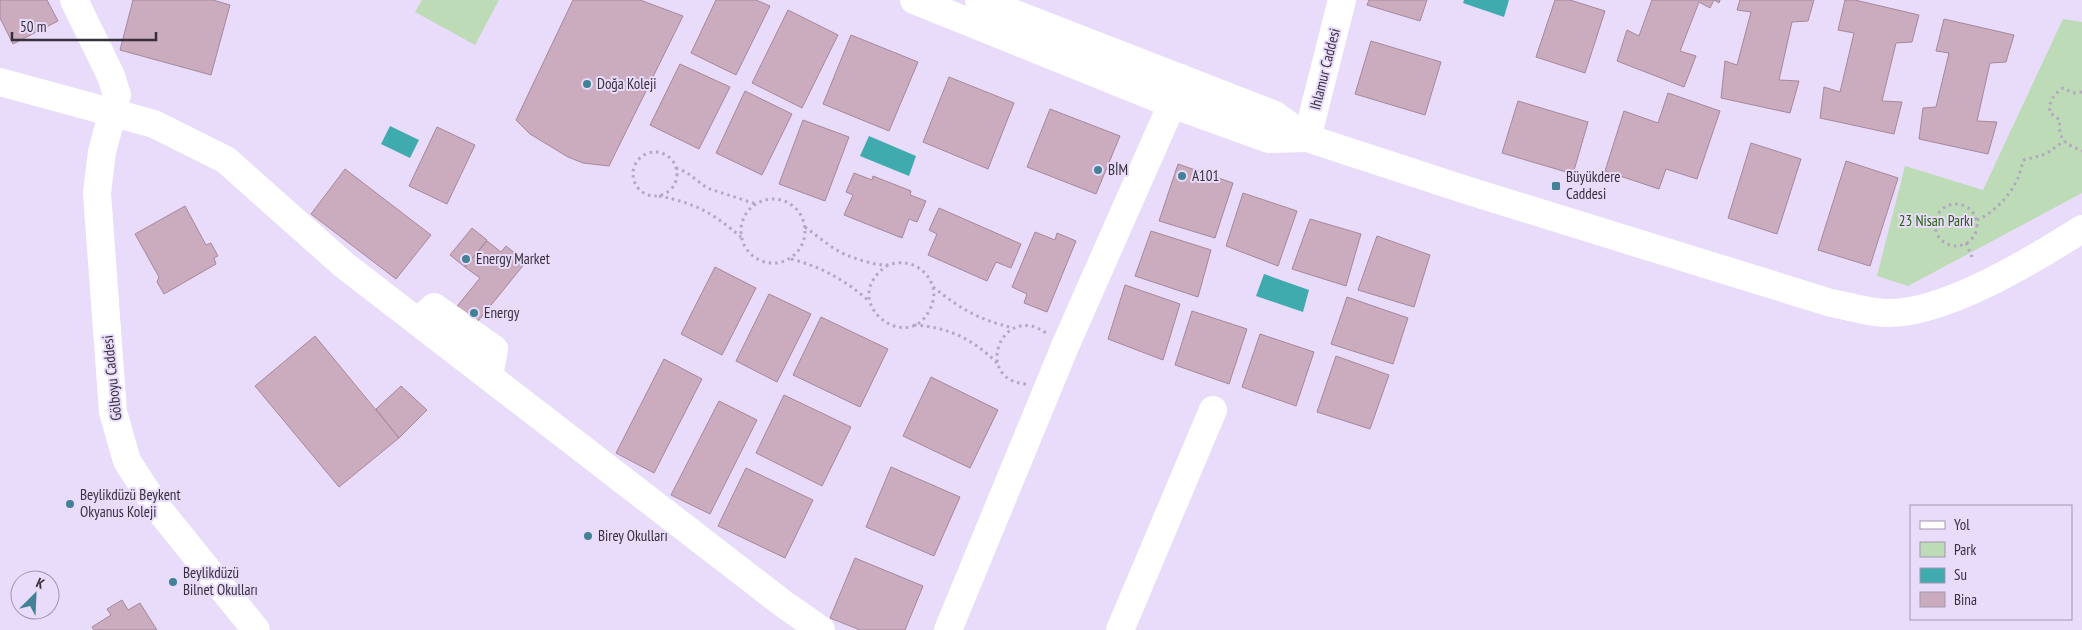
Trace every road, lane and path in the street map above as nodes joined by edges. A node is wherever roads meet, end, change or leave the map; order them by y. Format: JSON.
{"nodes":[{"id":1,"x":74,"y":0,"type":"edge"},
{"id":2,"x":914,"y":0,"type":"edge"},
{"id":3,"x":979,"y":0,"type":"edge"},
{"id":4,"x":1342,"y":0,"type":"edge"},
{"id":5,"x":1180,"y":78,"type":"junction"},
{"id":6,"x":0,"y":82,"type":"edge"},
{"id":7,"x":2082,"y":92,"type":"edge"},
{"id":8,"x":1172,"y":104,"type":"junction"},
{"id":9,"x":113,"y":114,"type":"junction"},
{"id":10,"x":1307,"y":138,"type":"junction"},
{"id":11,"x":2064,"y":141,"type":"junction"},
{"id":12,"x":2082,"y":152,"type":"edge"},
{"id":13,"x":676,"y":168,"type":"junction"},
{"id":14,"x":658,"y":196,"type":"junction"},
{"id":15,"x":756,"y":204,"type":"junction"},
{"id":16,"x":1976,"y":220,"type":"junction"},
{"id":17,"x":804,"y":227,"type":"junction"},
{"id":18,"x":2082,"y":229,"type":"edge"},
{"id":19,"x":741,"y":236,"type":"junction"},
{"id":20,"x":1966,"y":243,"type":"junction"},
{"id":21,"x":1972,"y":257,"type":"dead end"},
{"id":22,"x":790,"y":258,"type":"junction"},
{"id":23,"x":888,"y":265,"type":"junction"},
{"id":24,"x":933,"y":287,"type":"junction"},
{"id":25,"x":869,"y":301,"type":"junction"},
{"id":26,"x":914,"y":324,"type":"junction"},
{"id":27,"x":1015,"y":328,"type":"junction"},
{"id":28,"x":1066,"y":344,"type":"junction"},
{"id":29,"x":998,"y":364,"type":"junction"},
{"id":30,"x":1047,"y":390,"type":"junction"},
{"id":31,"x":1213,"y":410,"type":"dead end"},
{"id":32,"x":256,"y":630,"type":"edge"},
{"id":33,"x":821,"y":630,"type":"edge"},
{"id":34,"x":948,"y":630,"type":"edge"},
{"id":35,"x":1120,"y":630,"type":"edge"}],
"edges":[{"from":1,"to":9,"type":"street","name":"Gölboyu Caddesi"},
{"from":2,"to":8,"type":"street"},
{"from":3,"to":5,"type":"street"},
{"from":4,"to":10,"type":"street","name":"Ihlamur Caddesi"},
{"from":5,"to":8,"type":"street"},
{"from":5,"to":10,"type":"street"},
{"from":6,"to":9,"type":"street"},
{"from":7,"to":11,"type":"path"},
{"from":8,"to":10,"type":"street"},
{"from":8,"to":28,"type":"street"},
{"from":9,"to":32,"type":"street","name":"Gölboyu Caddesi"},
{"from":9,"to":33,"type":"street"},
{"from":10,"to":18,"type":"street"},
{"from":11,"to":12,"type":"path"},
{"from":11,"to":16,"type":"path"},
{"from":13,"to":14,"type":"path"},
{"from":13,"to":14,"type":"path"},
{"from":13,"to":15,"type":"path"},
{"from":14,"to":19,"type":"path"},
{"from":15,"to":17,"type":"path"},
{"from":15,"to":19,"type":"path"},
{"from":16,"to":20,"type":"path"},
{"from":16,"to":20,"type":"path"},
{"from":17,"to":22,"type":"path"},
{"from":17,"to":23,"type":"path"},
{"from":19,"to":22,"type":"path"},
{"from":20,"to":21,"type":"path"},
{"from":22,"to":25,"type":"path"},
{"from":23,"to":24,"type":"path"},
{"from":23,"to":25,"type":"path"},
{"from":24,"to":26,"type":"path"},
{"from":24,"to":27,"type":"path"},
{"from":25,"to":26,"type":"path"},
{"from":26,"to":29,"type":"path"},
{"from":27,"to":28,"type":"path"},
{"from":27,"to":29,"type":"path"},
{"from":28,"to":30,"type":"street"},
{"from":29,"to":30,"type":"path"},
{"from":30,"to":34,"type":"street"},
{"from":31,"to":35,"type":"street"}]}
